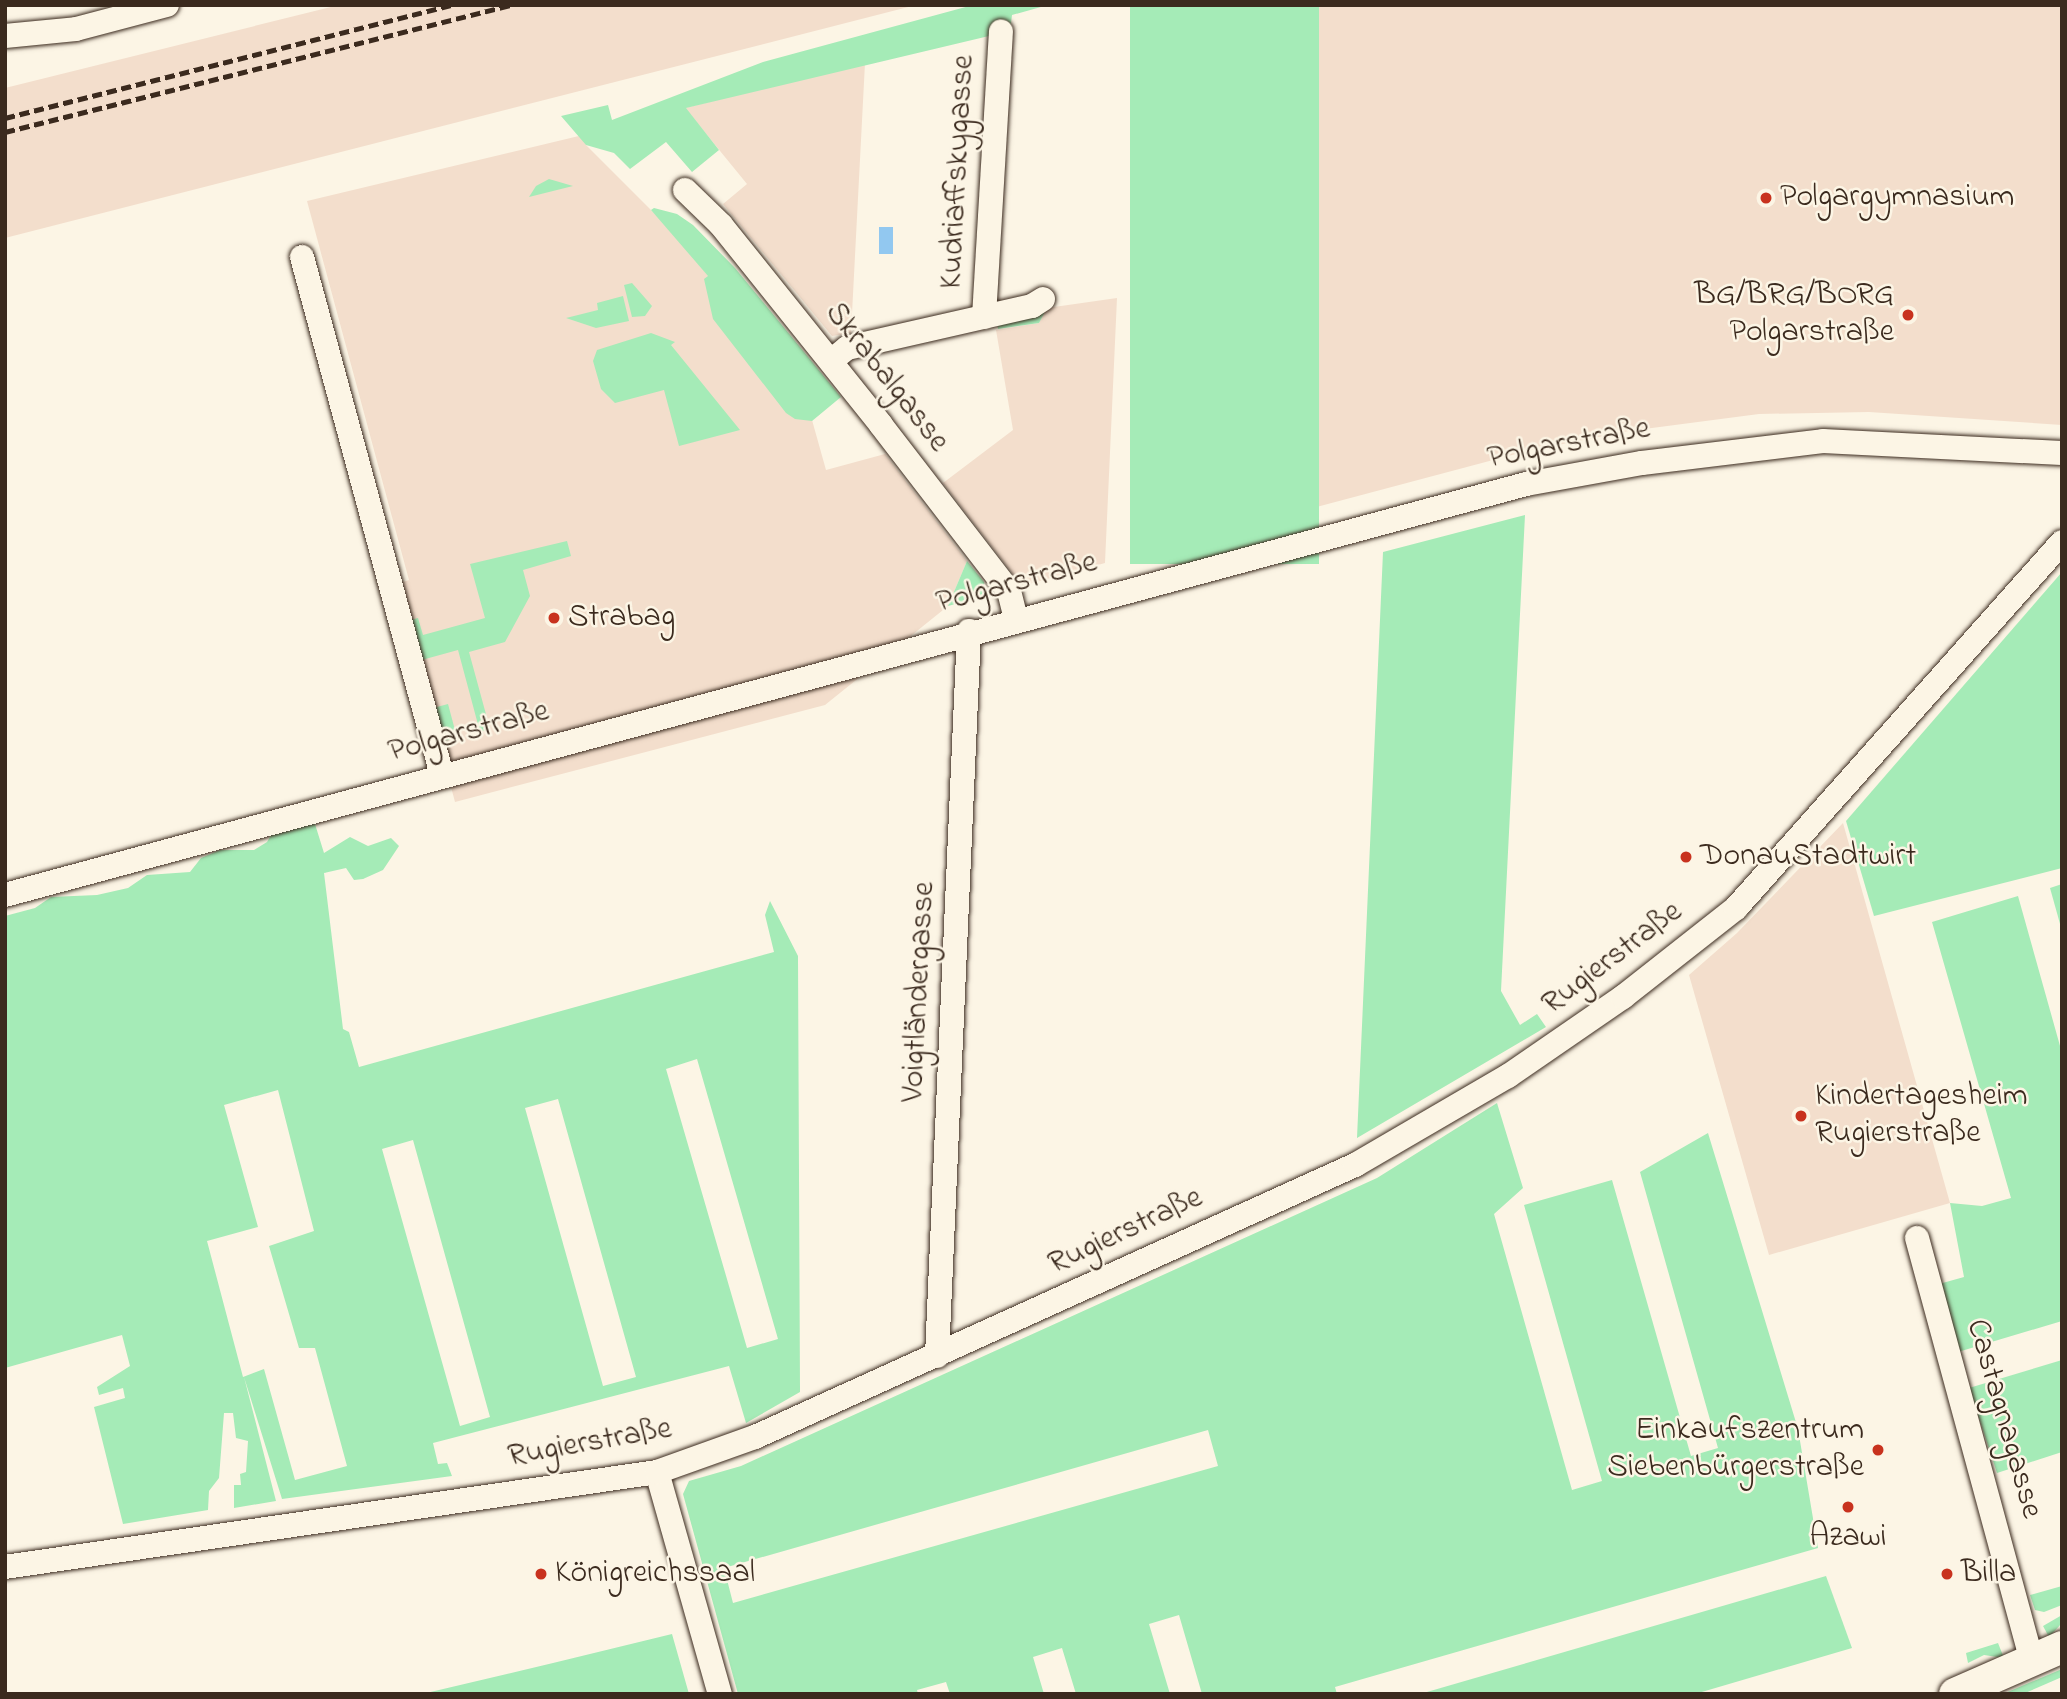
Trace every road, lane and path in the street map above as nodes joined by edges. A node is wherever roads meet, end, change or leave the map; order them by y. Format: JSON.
{"nodes":[{"id":1,"x":167,"y":5,"type":"edge"},
{"id":2,"x":1001,"y":32,"type":"dead end"},
{"id":3,"x":5,"y":36,"type":"edge"},
{"id":4,"x":685,"y":190,"type":"dead end"},
{"id":5,"x":302,"y":257,"type":"dead end"},
{"id":6,"x":1043,"y":299,"type":"dead end"},
{"id":7,"x":984,"y":317,"type":"junction"},
{"id":8,"x":831,"y":361,"type":"junction"},
{"id":9,"x":2062,"y":453,"type":"edge"},
{"id":10,"x":2062,"y":542,"type":"edge"},
{"id":11,"x":1016,"y":619,"type":"junction"},
{"id":12,"x":969,"y":631,"type":"junction"},
{"id":13,"x":442,"y":775,"type":"junction"},
{"id":14,"x":5,"y":895,"type":"edge"},
{"id":15,"x":1917,"y":1238,"type":"dead end"},
{"id":16,"x":937,"y":1356,"type":"junction"},
{"id":17,"x":657,"y":1472,"type":"junction"},
{"id":18,"x":5,"y":1566,"type":"edge"},
{"id":19,"x":2062,"y":1647,"type":"edge"},
{"id":20,"x":2032,"y":1660,"type":"junction"},
{"id":21,"x":720,"y":1694,"type":"edge"},
{"id":22,"x":1955,"y":1694,"type":"edge"}],
"edges":[{"from":1,"to":3,"type":"street"},
{"from":2,"to":7,"type":"street","name":"Kudriaffskygasse"},
{"from":4,"to":8,"type":"street","name":"Skrabalgasse"},
{"from":5,"to":13,"type":"street"},
{"from":6,"to":7,"type":"street"},
{"from":7,"to":8,"type":"street"},
{"from":8,"to":11,"type":"street","name":"Skrabalgasse"},
{"from":9,"to":11,"type":"street","name":"Polgarstraße"},
{"from":10,"to":16,"type":"street","name":"Rugierstraße"},
{"from":11,"to":12,"type":"street","name":"Polgarstraße"},
{"from":12,"to":13,"type":"street","name":"Polgarstraße"},
{"from":12,"to":16,"type":"street","name":"Voigtländergasse"},
{"from":13,"to":14,"type":"street","name":"Polgarstraße"},
{"from":15,"to":20,"type":"street","name":"Castagnagasse"},
{"from":16,"to":17,"type":"street","name":"Rugierstraße"},
{"from":17,"to":18,"type":"street","name":"Rugierstraße"},
{"from":17,"to":21,"type":"street"},
{"from":19,"to":20,"type":"street"},
{"from":20,"to":22,"type":"street"}]}
